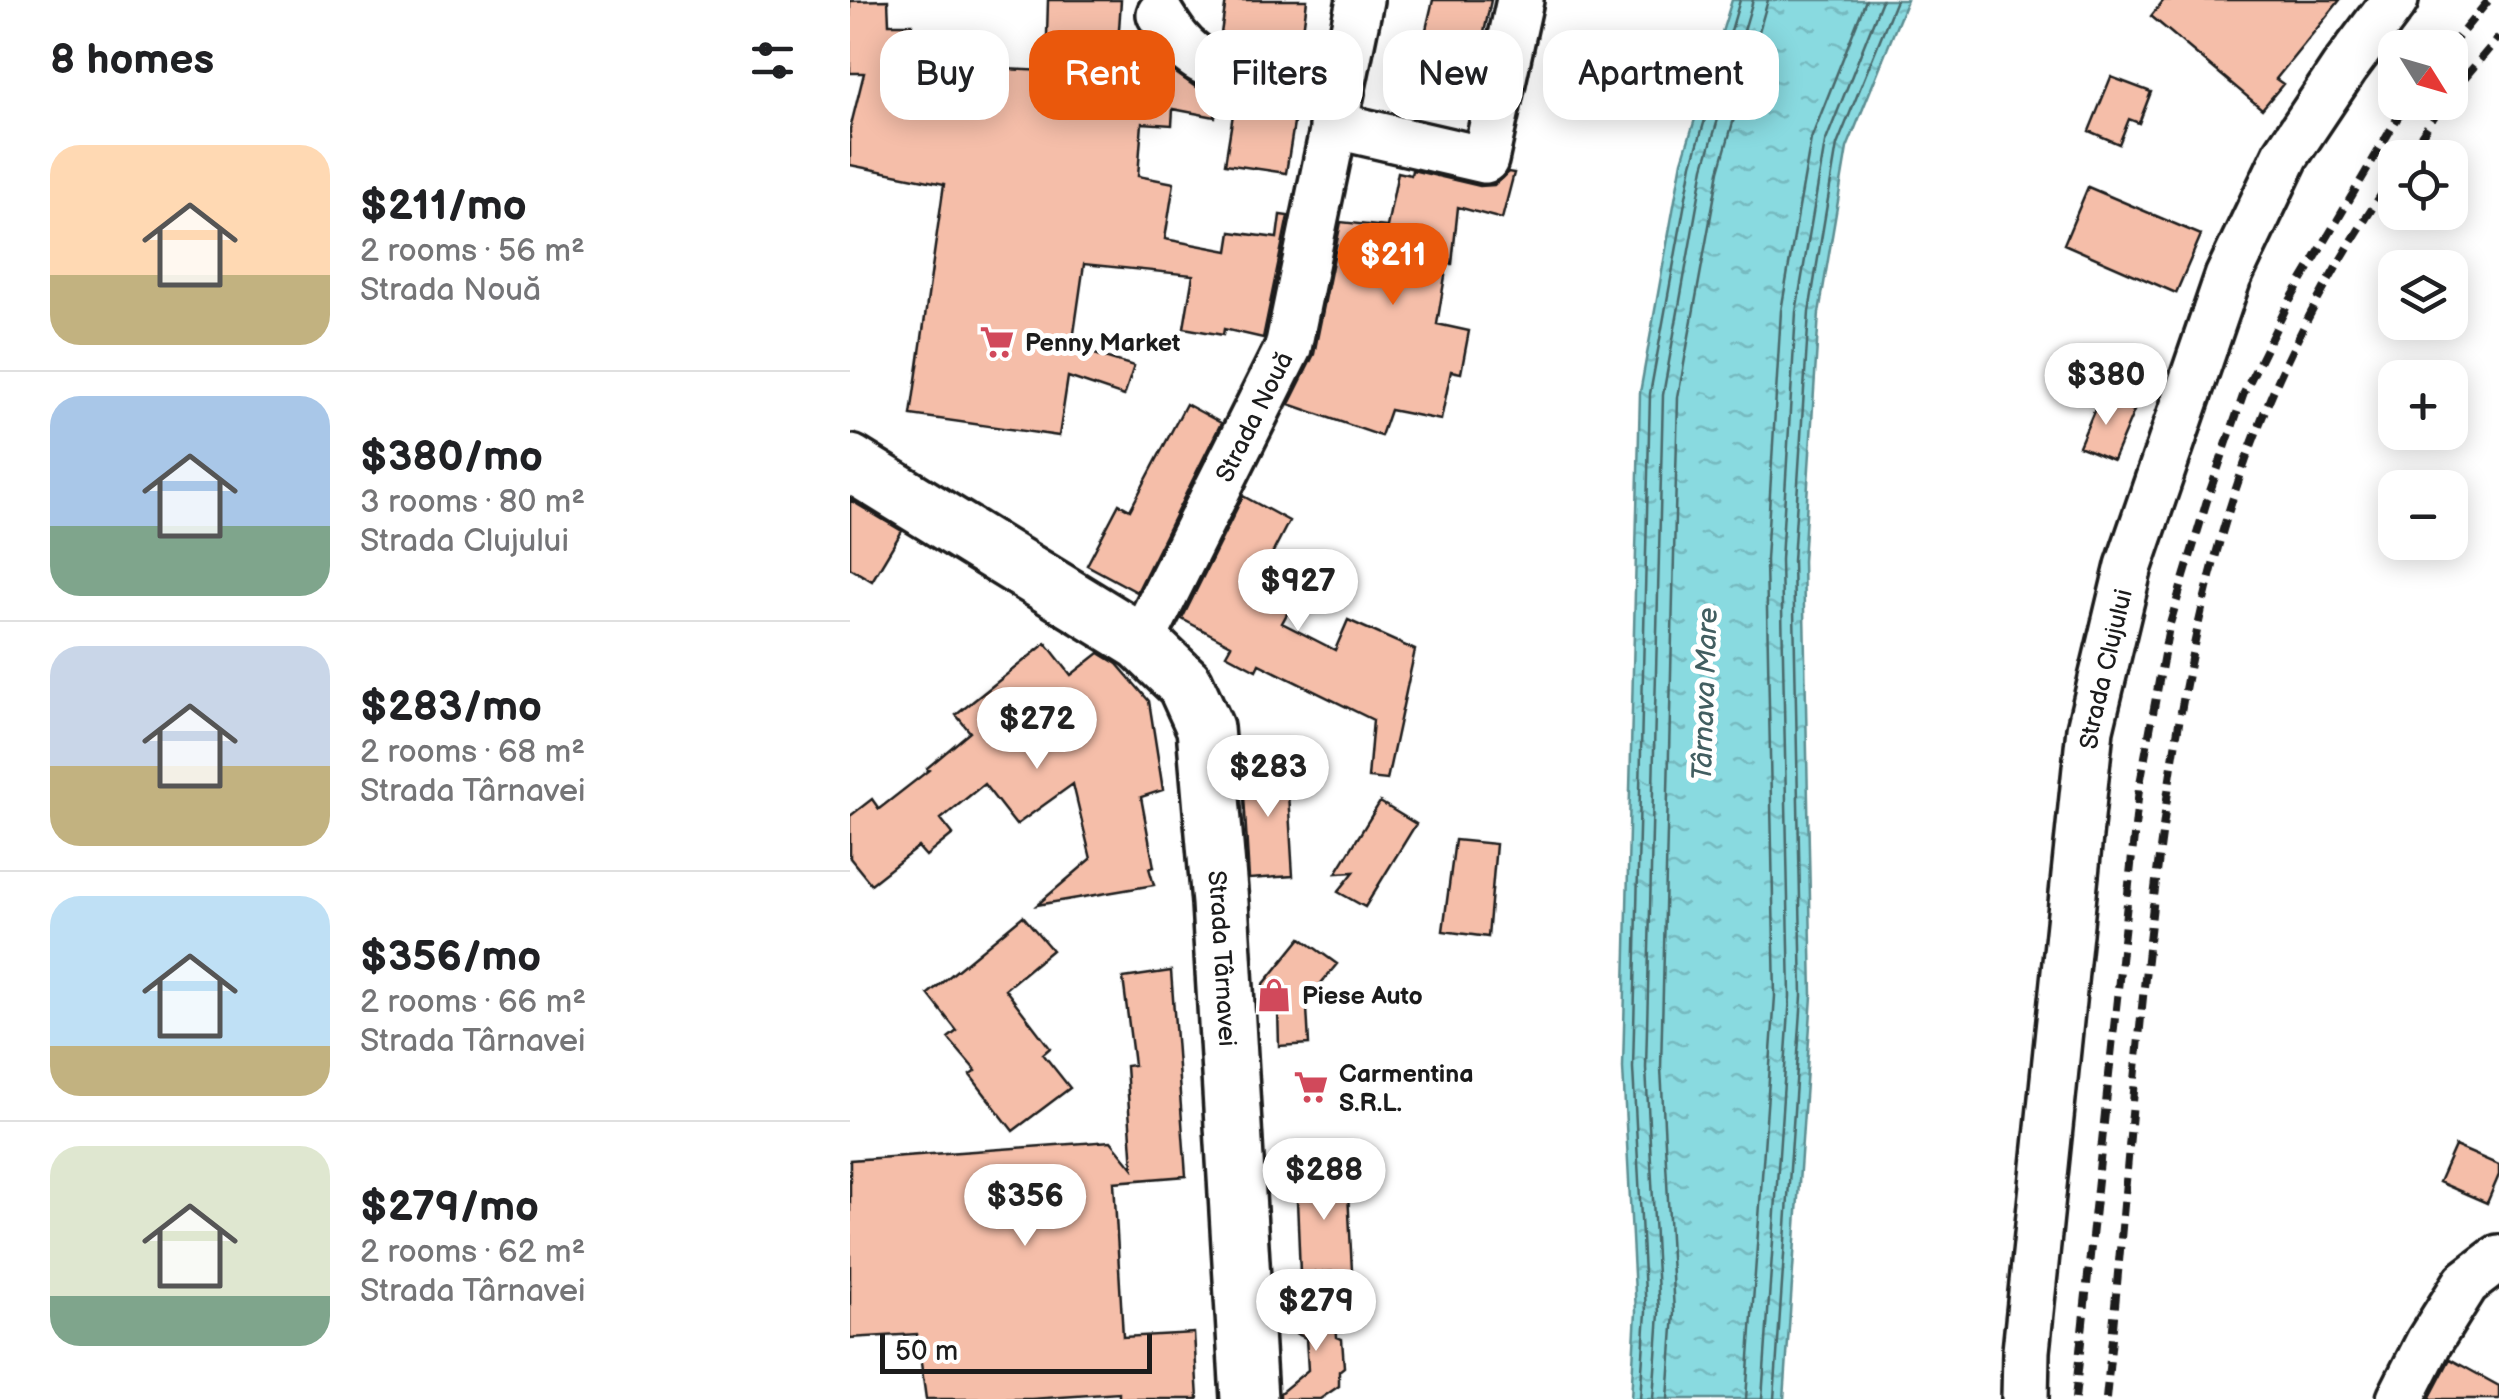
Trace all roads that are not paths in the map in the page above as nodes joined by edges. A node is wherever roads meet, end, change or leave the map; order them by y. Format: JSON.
{"nodes":[{"id":1,"x":1360,"y":0,"type":"edge"},
{"id":2,"x":1520,"y":0,"type":"edge"},
{"id":3,"x":2394,"y":0,"type":"edge"},
{"id":4,"x":1160,"y":14,"type":"dead end"},
{"id":5,"x":1354,"y":30,"type":"edge"},
{"id":6,"x":1195,"y":56,"type":"edge"},
{"id":7,"x":1363,"y":117,"type":"edge"},
{"id":8,"x":1335,"y":120,"type":"edge"},
{"id":9,"x":850,"y":464,"type":"edge"},
{"id":10,"x":1141,"y":642,"type":"junction"},
{"id":11,"x":2499,"y":1258,"type":"edge"},
{"id":12,"x":1249,"y":1399,"type":"edge"},
{"id":13,"x":2025,"y":1399,"type":"edge"},
{"id":14,"x":2400,"y":1399,"type":"edge"}],
"edges":[{"from":1,"to":5,"type":"street","name":"Strada Nouă"},
{"from":2,"to":7,"type":"street"},
{"from":3,"to":13,"type":"street","name":"Strada Clujului"},
{"from":4,"to":6,"type":"street"},
{"from":8,"to":10,"type":"street","name":"Strada Nouă"},
{"from":9,"to":10,"type":"street","name":"Strada Târnavei"},
{"from":10,"to":12,"type":"street","name":"Strada Târnavei"},
{"from":11,"to":14,"type":"street"}]}
